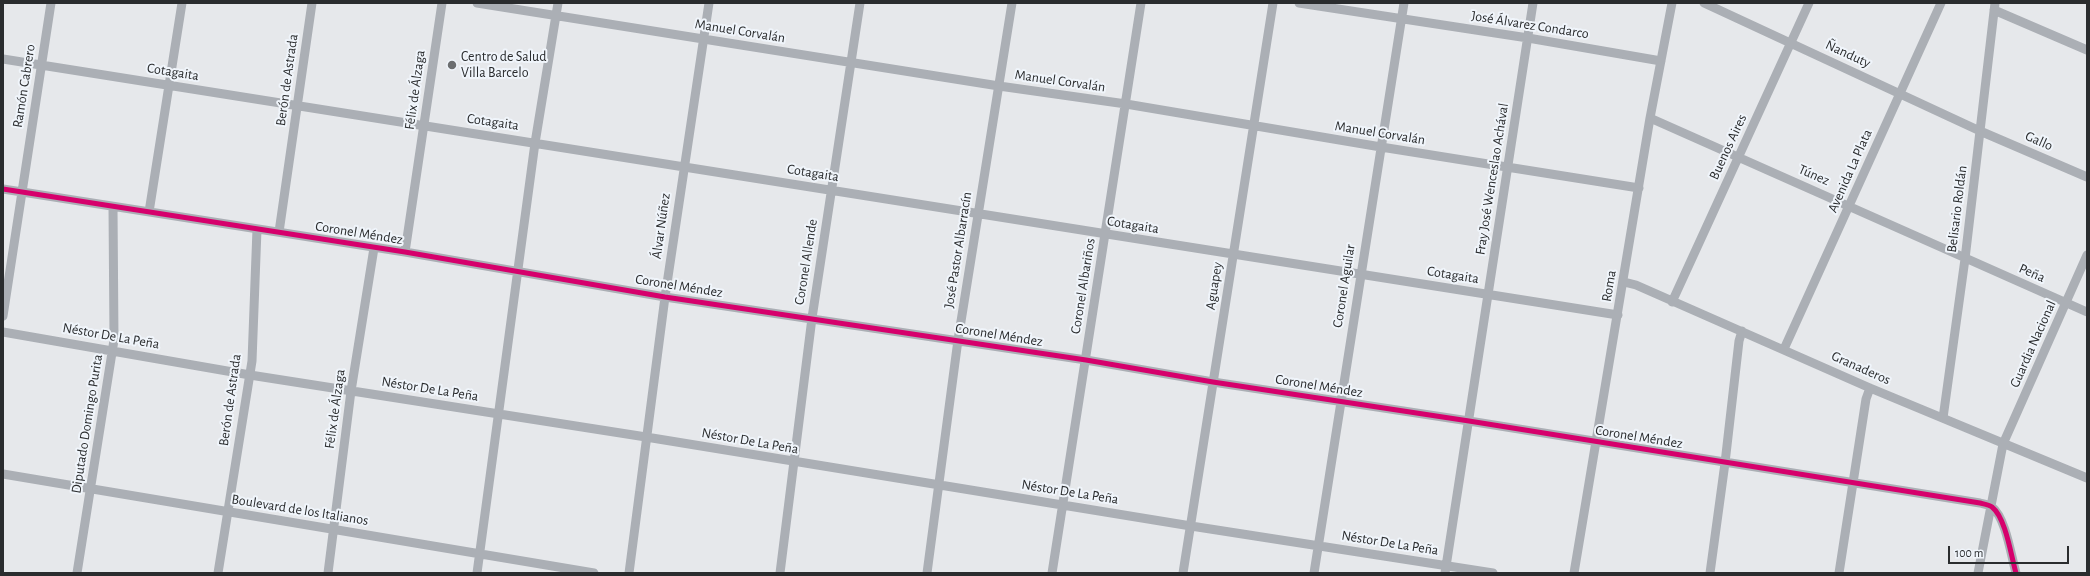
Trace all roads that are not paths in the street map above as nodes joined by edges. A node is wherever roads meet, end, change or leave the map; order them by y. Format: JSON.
{"nodes":[{"id":1,"x":51,"y":3,"type":"edge"},
{"id":2,"x":182,"y":3,"type":"edge"},
{"id":3,"x":312,"y":3,"type":"edge"},
{"id":4,"x":442,"y":3,"type":"edge"},
{"id":5,"x":477,"y":3,"type":"edge"},
{"id":6,"x":558,"y":3,"type":"edge"},
{"id":7,"x":709,"y":3,"type":"edge"},
{"id":8,"x":860,"y":3,"type":"edge"},
{"id":9,"x":1012,"y":3,"type":"edge"},
{"id":10,"x":1142,"y":3,"type":"edge"},
{"id":11,"x":1273,"y":3,"type":"edge"},
{"id":12,"x":1299,"y":3,"type":"edge"},
{"id":13,"x":1404,"y":3,"type":"edge"},
{"id":14,"x":1533,"y":3,"type":"edge"},
{"id":15,"x":1672,"y":3,"type":"edge"},
{"id":16,"x":1704,"y":3,"type":"edge"},
{"id":17,"x":1809,"y":3,"type":"edge"},
{"id":18,"x":1941,"y":3,"type":"edge"},
{"id":19,"x":1995,"y":6,"type":"edge"},
{"id":20,"x":556,"y":15,"type":"junction"},
{"id":21,"x":1401,"y":20,"type":"junction"},
{"id":22,"x":1528,"y":38,"type":"junction"},
{"id":23,"x":703,"y":39,"type":"junction"},
{"id":24,"x":1790,"y":43,"type":"junction"},
{"id":25,"x":2087,"y":50,"type":"edge"},
{"id":26,"x":3,"y":59,"type":"edge"},
{"id":27,"x":1661,"y":61,"type":"junction"},
{"id":28,"x":851,"y":62,"type":"junction"},
{"id":29,"x":42,"y":65,"type":"junction"},
{"id":30,"x":170,"y":85,"type":"junction"},
{"id":31,"x":998,"y":86,"type":"junction"},
{"id":32,"x":1900,"y":94,"type":"junction"},
{"id":33,"x":1126,"y":104,"type":"junction"},
{"id":34,"x":297,"y":105,"type":"junction"},
{"id":35,"x":1650,"y":118,"type":"junction"},
{"id":36,"x":424,"y":126,"type":"junction"},
{"id":37,"x":1255,"y":126,"type":"junction"},
{"id":38,"x":1980,"y":131,"type":"junction"},
{"id":39,"x":535,"y":142,"type":"junction"},
{"id":40,"x":1380,"y":147,"type":"junction"},
{"id":41,"x":1740,"y":157,"type":"junction"},
{"id":42,"x":1508,"y":167,"type":"junction"},
{"id":43,"x":684,"y":168,"type":"junction"},
{"id":44,"x":2087,"y":177,"type":"edge"},
{"id":45,"x":1640,"y":188,"type":"junction"},
{"id":46,"x":3,"y":189,"type":"edge"},
{"id":47,"x":831,"y":190,"type":"junction"},
{"id":48,"x":22,"y":192,"type":"junction"},
{"id":49,"x":1850,"y":206,"type":"junction"},
{"id":50,"x":113,"y":207,"type":"junction"},
{"id":51,"x":149,"y":212,"type":"junction"},
{"id":52,"x":978,"y":213,"type":"junction"},
{"id":53,"x":257,"y":229,"type":"junction"},
{"id":54,"x":279,"y":232,"type":"junction"},
{"id":55,"x":1106,"y":235,"type":"junction"},
{"id":56,"x":374,"y":248,"type":"junction"},
{"id":57,"x":405,"y":252,"type":"junction"},
{"id":58,"x":1233,"y":254,"type":"junction"},
{"id":59,"x":2087,"y":255,"type":"edge"},
{"id":60,"x":1965,"y":259,"type":"junction"},
{"id":61,"x":518,"y":271,"type":"junction"},
{"id":62,"x":1360,"y":275,"type":"junction"},
{"id":63,"x":1624,"y":282,"type":"junction"},
{"id":64,"x":1488,"y":294,"type":"junction"},
{"id":65,"x":665,"y":297,"type":"junction"},
{"id":66,"x":1672,"y":302,"type":"junction"},
{"id":67,"x":2066,"y":303,"type":"junction"},
{"id":68,"x":2087,"y":312,"type":"edge"},
{"id":69,"x":1618,"y":315,"type":"junction"},
{"id":70,"x":3,"y":316,"type":"edge"},
{"id":71,"x":812,"y":318,"type":"junction"},
{"id":72,"x":1742,"y":331,"type":"junction"},
{"id":73,"x":3,"y":332,"type":"edge"},
{"id":74,"x":958,"y":340,"type":"junction"},
{"id":75,"x":1784,"y":349,"type":"junction"},
{"id":76,"x":113,"y":351,"type":"junction"},
{"id":77,"x":1086,"y":360,"type":"junction"},
{"id":78,"x":250,"y":375,"type":"junction"},
{"id":79,"x":1213,"y":382,"type":"junction"},
{"id":80,"x":1870,"y":388,"type":"junction"},
{"id":81,"x":351,"y":391,"type":"junction"},
{"id":82,"x":1340,"y":401,"type":"junction"},
{"id":83,"x":499,"y":414,"type":"junction"},
{"id":84,"x":1943,"y":418,"type":"junction"},
{"id":85,"x":1469,"y":421,"type":"junction"},
{"id":86,"x":646,"y":437,"type":"junction"},
{"id":87,"x":1598,"y":442,"type":"junction"},
{"id":88,"x":2003,"y":444,"type":"junction"},
{"id":89,"x":794,"y":462,"type":"junction"},
{"id":90,"x":1725,"y":463,"type":"junction"},
{"id":91,"x":3,"y":474,"type":"edge"},
{"id":92,"x":2087,"y":478,"type":"edge"},
{"id":93,"x":1854,"y":482,"type":"junction"},
{"id":94,"x":939,"y":485,"type":"junction"},
{"id":95,"x":91,"y":489,"type":"junction"},
{"id":96,"x":1064,"y":504,"type":"junction"},
{"id":97,"x":1992,"y":506,"type":"junction"},
{"id":98,"x":227,"y":513,"type":"junction"},
{"id":99,"x":1191,"y":526,"type":"junction"},
{"id":100,"x":334,"y":530,"type":"junction"},
{"id":101,"x":1318,"y":546,"type":"junction"},
{"id":102,"x":480,"y":554,"type":"junction"},
{"id":103,"x":1445,"y":570,"type":"edge"},
{"id":104,"x":77,"y":573,"type":"edge"},
{"id":105,"x":218,"y":573,"type":"edge"},
{"id":106,"x":328,"y":573,"type":"edge"},
{"id":107,"x":477,"y":573,"type":"edge"},
{"id":108,"x":594,"y":573,"type":"edge"},
{"id":109,"x":629,"y":573,"type":"edge"},
{"id":110,"x":780,"y":573,"type":"edge"},
{"id":111,"x":927,"y":573,"type":"edge"},
{"id":112,"x":1052,"y":573,"type":"edge"},
{"id":113,"x":1184,"y":573,"type":"edge"},
{"id":114,"x":1314,"y":573,"type":"edge"},
{"id":115,"x":1493,"y":573,"type":"edge"},
{"id":116,"x":1574,"y":573,"type":"edge"},
{"id":117,"x":1710,"y":573,"type":"edge"},
{"id":118,"x":1839,"y":573,"type":"edge"},
{"id":119,"x":1978,"y":573,"type":"edge"},
{"id":120,"x":2016,"y":573,"type":"edge"}],
"edges":[{"from":1,"to":29,"type":"street","name":"Ramón Cabrero"},
{"from":2,"to":30,"type":"street"},
{"from":3,"to":34,"type":"street","name":"Berón de Astrada"},
{"from":4,"to":36,"type":"street","name":"Félix de Álzaga"},
{"from":5,"to":20,"type":"street","name":"Manuel Corvalán"},
{"from":6,"to":20,"type":"street"},
{"from":7,"to":23,"type":"street","name":"Álvar Núñez"},
{"from":8,"to":28,"type":"street","name":"Coronel Allende"},
{"from":9,"to":31,"type":"street","name":"José Pastor Albarracín"},
{"from":10,"to":33,"type":"street","name":"Coronel Albariños"},
{"from":11,"to":37,"type":"street","name":"Aguapey"},
{"from":12,"to":21,"type":"street","name":"José Álvarez Condarco"},
{"from":13,"to":21,"type":"street","name":"Coronel Aguilar"},
{"from":14,"to":22,"type":"street","name":"Fray José Wenceslao Achával"},
{"from":15,"to":27,"type":"street","name":"Roma"},
{"from":16,"to":24,"type":"street","name":"Ñanduty"},
{"from":17,"to":24,"type":"street","name":"Buenos Aires"},
{"from":18,"to":32,"type":"street","name":"Avenida La Plata"},
{"from":19,"to":25,"type":"street"},
{"from":19,"to":38,"type":"street","name":"Belisario Roldán"},
{"from":20,"to":23,"type":"street","name":"Manuel Corvalán"},
{"from":20,"to":39,"type":"street"},
{"from":21,"to":22,"type":"street","name":"José Álvarez Condarco"},
{"from":21,"to":40,"type":"street","name":"Coronel Aguilar"},
{"from":22,"to":27,"type":"street","name":"José Álvarez Condarco"},
{"from":22,"to":42,"type":"street","name":"Fray José Wenceslao Achával"},
{"from":23,"to":28,"type":"street","name":"Manuel Corvalán"},
{"from":23,"to":43,"type":"street","name":"Álvar Núñez"},
{"from":24,"to":32,"type":"street","name":"Ñanduty"},
{"from":24,"to":41,"type":"street","name":"Buenos Aires"},
{"from":26,"to":29,"type":"street","name":"Cotagaita"},
{"from":27,"to":35,"type":"street","name":"Roma"},
{"from":28,"to":31,"type":"street","name":"Manuel Corvalán"},
{"from":28,"to":47,"type":"street","name":"Coronel Allende"},
{"from":29,"to":30,"type":"street","name":"Cotagaita"},
{"from":29,"to":48,"type":"street","name":"Ramón Cabrero"},
{"from":30,"to":34,"type":"street","name":"Cotagaita"},
{"from":30,"to":51,"type":"street"},
{"from":31,"to":33,"type":"street","name":"Manuel Corvalán"},
{"from":31,"to":52,"type":"street","name":"José Pastor Albarracín"},
{"from":32,"to":38,"type":"street","name":"Ñanduty"},
{"from":32,"to":49,"type":"street","name":"Avenida La Plata"},
{"from":33,"to":37,"type":"street","name":"Manuel Corvalán"},
{"from":33,"to":55,"type":"street","name":"Coronel Albariños"},
{"from":34,"to":36,"type":"street","name":"Cotagaita"},
{"from":34,"to":54,"type":"street","name":"Berón de Astrada"},
{"from":35,"to":41,"type":"street","name":"Túnez"},
{"from":35,"to":45,"type":"street","name":"Roma"},
{"from":36,"to":39,"type":"street","name":"Cotagaita"},
{"from":36,"to":57,"type":"street","name":"Félix de Álzaga"},
{"from":37,"to":40,"type":"street","name":"Manuel Corvalán"},
{"from":37,"to":58,"type":"street","name":"Aguapey"},
{"from":38,"to":44,"type":"street","name":"Gallo"},
{"from":38,"to":60,"type":"street","name":"Belisario Roldán"},
{"from":39,"to":43,"type":"street","name":"Cotagaita"},
{"from":39,"to":61,"type":"street"},
{"from":40,"to":42,"type":"street","name":"Manuel Corvalán"},
{"from":40,"to":62,"type":"street","name":"Coronel Aguilar"},
{"from":41,"to":49,"type":"street","name":"Túnez"},
{"from":41,"to":66,"type":"street","name":"Buenos Aires"},
{"from":42,"to":45,"type":"street","name":"Manuel Corvalán"},
{"from":42,"to":64,"type":"street","name":"Fray José Wenceslao Achával"},
{"from":43,"to":47,"type":"street","name":"Cotagaita"},
{"from":43,"to":65,"type":"street","name":"Álvar Núñez"},
{"from":45,"to":63,"type":"street","name":"Roma"},
{"from":46,"to":48,"type":"street","name":"Coronel Méndez"},
{"from":47,"to":52,"type":"street","name":"Cotagaita"},
{"from":47,"to":71,"type":"street","name":"Coronel Allende"},
{"from":48,"to":50,"type":"street","name":"Coronel Méndez"},
{"from":48,"to":70,"type":"street","name":"Ramón Cabrero"},
{"from":49,"to":60,"type":"street","name":"Túnez"},
{"from":49,"to":75,"type":"street","name":"Avenida La Plata"},
{"from":50,"to":51,"type":"street","name":"Coronel Méndez"},
{"from":50,"to":76,"type":"street","name":"Diputado Domingo Purita"},
{"from":51,"to":53,"type":"street","name":"Coronel Méndez"},
{"from":52,"to":55,"type":"street","name":"Cotagaita"},
{"from":52,"to":74,"type":"street","name":"José Pastor Albarracín"},
{"from":53,"to":54,"type":"street","name":"Coronel Méndez"},
{"from":53,"to":78,"type":"street","name":"Berón de Astrada"},
{"from":54,"to":56,"type":"street","name":"Coronel Méndez"},
{"from":55,"to":58,"type":"street","name":"Cotagaita"},
{"from":55,"to":77,"type":"street","name":"Coronel Albariños"},
{"from":56,"to":57,"type":"street","name":"Coronel Méndez"},
{"from":56,"to":81,"type":"street","name":"Félix de Álzaga"},
{"from":57,"to":61,"type":"street","name":"Coronel Méndez"},
{"from":58,"to":62,"type":"street","name":"Cotagaita"},
{"from":58,"to":79,"type":"street","name":"Aguapey"},
{"from":59,"to":67,"type":"street","name":"Guardia Nacional"},
{"from":60,"to":67,"type":"street","name":"Peña"},
{"from":60,"to":84,"type":"street","name":"Belisario Roldán"},
{"from":61,"to":65,"type":"street","name":"Coronel Méndez"},
{"from":61,"to":83,"type":"street"},
{"from":62,"to":64,"type":"street","name":"Cotagaita"},
{"from":62,"to":82,"type":"street","name":"Coronel Aguilar"},
{"from":63,"to":66,"type":"street","name":"Granaderos"},
{"from":63,"to":69,"type":"street","name":"Roma"},
{"from":64,"to":69,"type":"street","name":"Cotagaita"},
{"from":64,"to":85,"type":"street","name":"Fray José Wenceslao Achával"},
{"from":65,"to":71,"type":"street","name":"Coronel Méndez"},
{"from":65,"to":86,"type":"street","name":"Álvar Núñez"},
{"from":66,"to":72,"type":"street","name":"Granaderos"},
{"from":67,"to":68,"type":"street","name":"Peña"},
{"from":67,"to":88,"type":"street","name":"Guardia Nacional"},
{"from":69,"to":87,"type":"street","name":"Roma"},
{"from":71,"to":74,"type":"street","name":"Coronel Méndez"},
{"from":71,"to":89,"type":"street","name":"Coronel Allende"},
{"from":72,"to":75,"type":"street","name":"Granaderos"},
{"from":72,"to":90,"type":"street"},
{"from":73,"to":76,"type":"street","name":"Néstor De La Peña"},
{"from":74,"to":77,"type":"street","name":"Coronel Méndez"},
{"from":74,"to":94,"type":"street","name":"José Pastor Albarracín"},
{"from":75,"to":80,"type":"street","name":"Granaderos"},
{"from":76,"to":78,"type":"street","name":"Néstor De La Peña"},
{"from":76,"to":95,"type":"street","name":"Diputado Domingo Purita"},
{"from":77,"to":79,"type":"street","name":"Coronel Méndez"},
{"from":77,"to":96,"type":"street","name":"Coronel Albariños"},
{"from":78,"to":81,"type":"street","name":"Néstor De La Peña"},
{"from":78,"to":98,"type":"street","name":"Berón de Astrada"},
{"from":79,"to":82,"type":"street","name":"Coronel Méndez"},
{"from":79,"to":99,"type":"street","name":"Aguapey"},
{"from":80,"to":84,"type":"street","name":"Granaderos"},
{"from":80,"to":93,"type":"street"},
{"from":81,"to":83,"type":"street","name":"Néstor De La Peña"},
{"from":81,"to":100,"type":"street","name":"Félix de Álzaga"},
{"from":82,"to":85,"type":"street","name":"Coronel Méndez"},
{"from":82,"to":101,"type":"street","name":"Coronel Aguilar"},
{"from":83,"to":86,"type":"street","name":"Néstor De La Peña"},
{"from":83,"to":102,"type":"street"},
{"from":84,"to":88,"type":"street","name":"Granaderos"},
{"from":85,"to":87,"type":"street","name":"Coronel Méndez"},
{"from":85,"to":103,"type":"street","name":"Fray José Wenceslao Achával"},
{"from":86,"to":89,"type":"street","name":"Néstor De La Peña"},
{"from":86,"to":109,"type":"street","name":"Álvar Núñez"},
{"from":87,"to":90,"type":"street","name":"Coronel Méndez"},
{"from":87,"to":116,"type":"street","name":"Roma"},
{"from":88,"to":92,"type":"street","name":"Granaderos"},
{"from":88,"to":97,"type":"street","name":"Guardia Nacional"},
{"from":89,"to":94,"type":"street","name":"Néstor De La Peña"},
{"from":89,"to":110,"type":"street","name":"Coronel Allende"},
{"from":90,"to":93,"type":"street","name":"Coronel Méndez"},
{"from":90,"to":117,"type":"street"},
{"from":91,"to":95,"type":"street","name":"Boulevard de los Italianos"},
{"from":93,"to":97,"type":"street","name":"Coronel Méndez"},
{"from":93,"to":118,"type":"street"},
{"from":94,"to":96,"type":"street","name":"Néstor De La Peña"},
{"from":94,"to":111,"type":"street","name":"José Pastor Albarracín"},
{"from":95,"to":98,"type":"street","name":"Boulevard de los Italianos"},
{"from":95,"to":104,"type":"street","name":"Diputado Domingo Purita"},
{"from":96,"to":99,"type":"street","name":"Néstor De La Peña"},
{"from":96,"to":112,"type":"street","name":"Coronel Albariños"},
{"from":97,"to":119,"type":"street","name":"Guardia Nacional"},
{"from":97,"to":120,"type":"street"},
{"from":98,"to":100,"type":"street","name":"Boulevard de los Italianos"},
{"from":98,"to":105,"type":"street","name":"Berón de Astrada"},
{"from":99,"to":101,"type":"street","name":"Néstor De La Peña"},
{"from":99,"to":113,"type":"street","name":"Aguapey"},
{"from":100,"to":102,"type":"street","name":"Boulevard de los Italianos"},
{"from":100,"to":106,"type":"street","name":"Félix de Álzaga"},
{"from":101,"to":103,"type":"street","name":"Néstor De La Peña"},
{"from":101,"to":114,"type":"street","name":"Coronel Aguilar"},
{"from":102,"to":107,"type":"street"},
{"from":102,"to":108,"type":"street","name":"Boulevard de los Italianos"},
{"from":103,"to":115,"type":"street","name":"Néstor De La Peña"}]}
